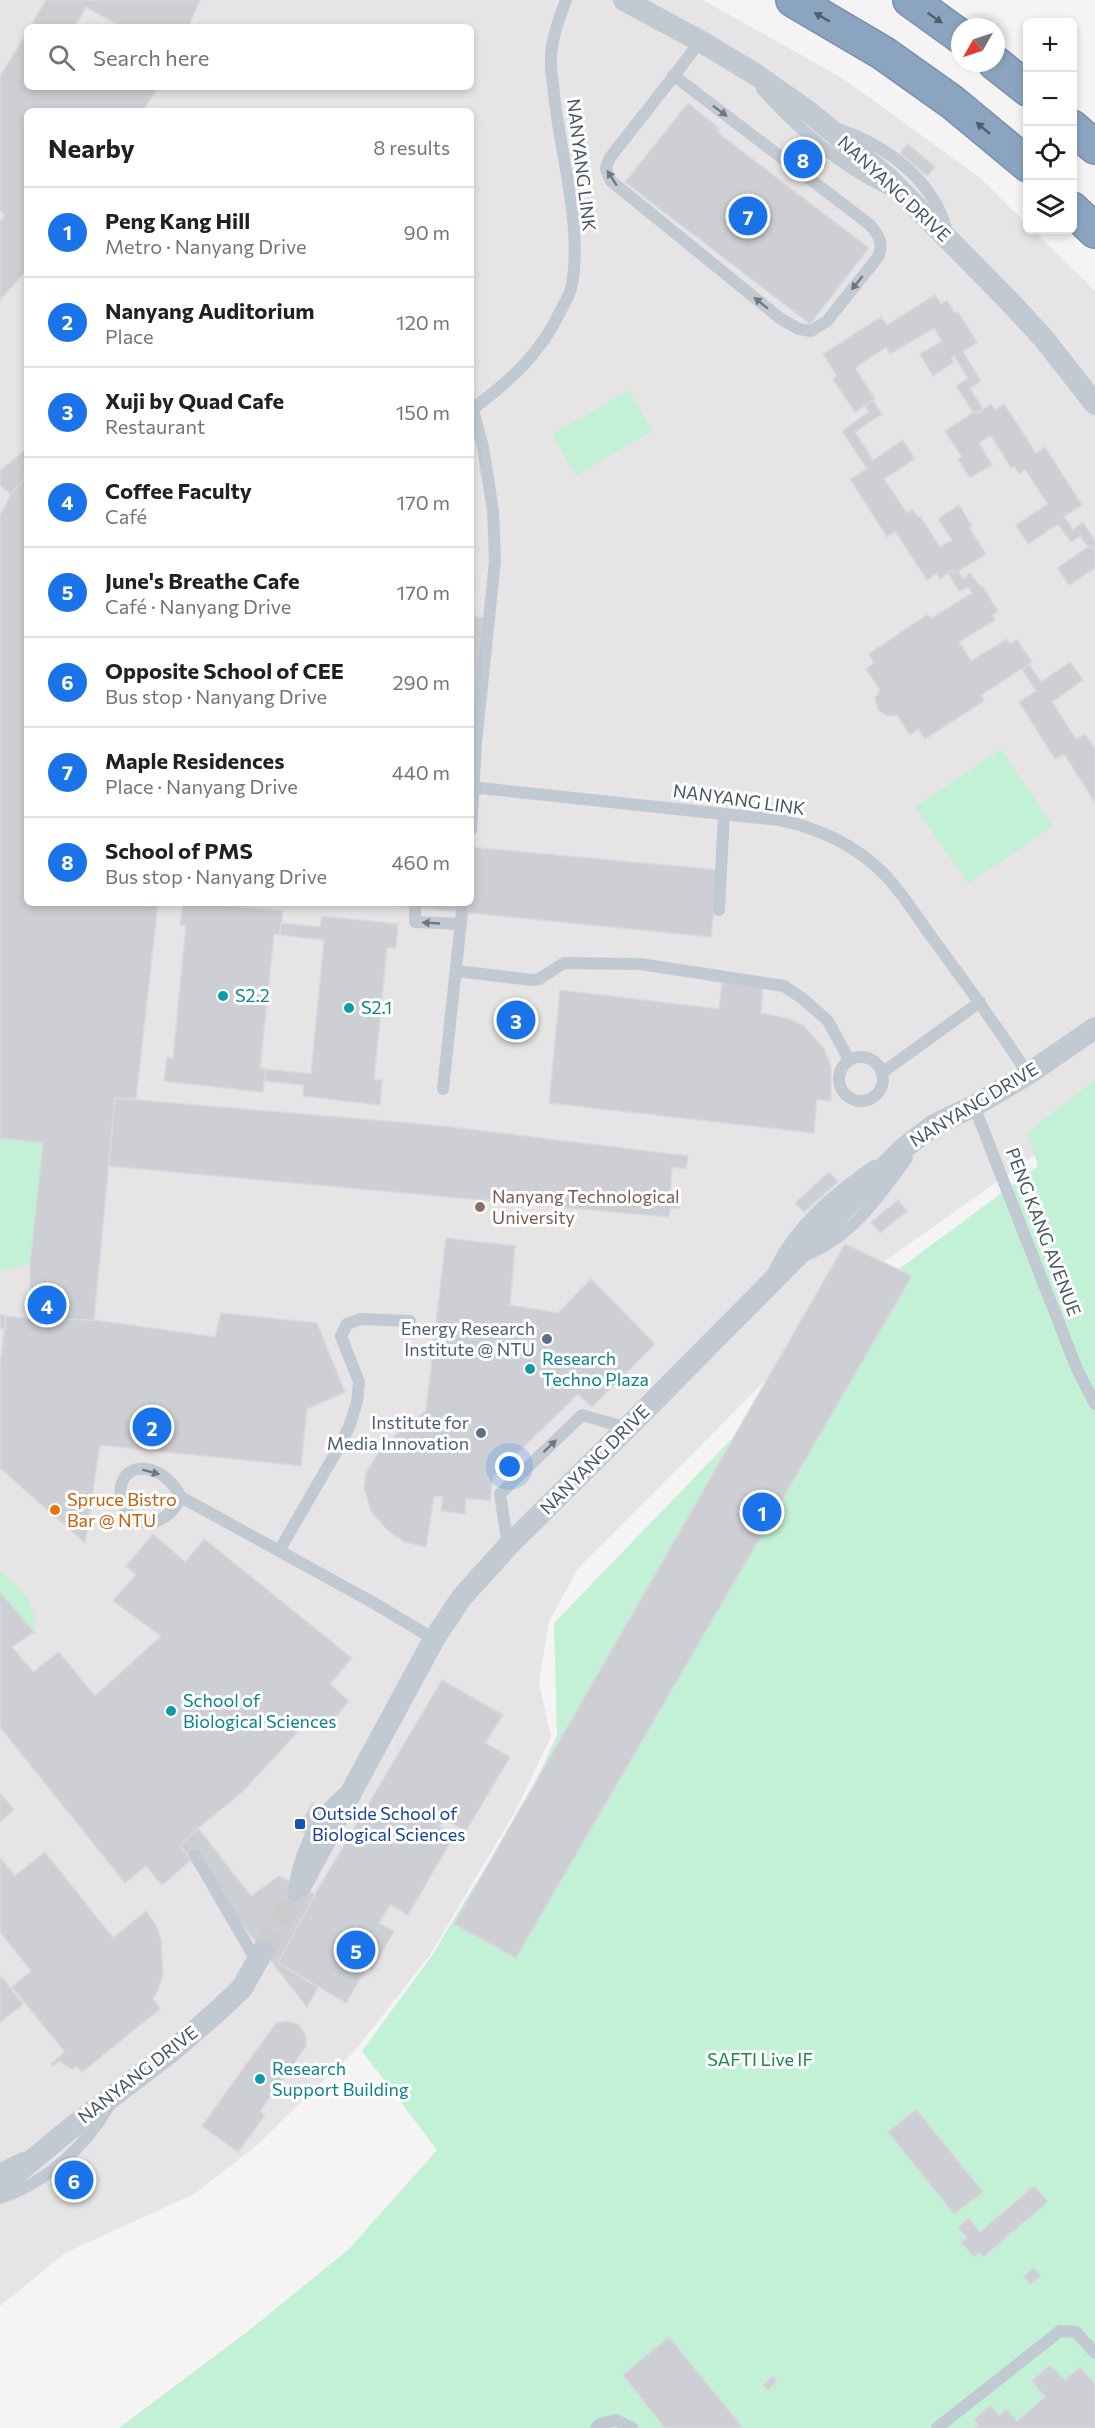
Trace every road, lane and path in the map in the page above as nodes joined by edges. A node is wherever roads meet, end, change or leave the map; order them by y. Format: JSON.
{"nodes":[{"id":1,"x":566,"y":0,"type":"edge"},
{"id":2,"x":624,"y":0,"type":"edge"},
{"id":3,"x":793,"y":0,"type":"edge"},
{"id":4,"x":909,"y":0,"type":"edge"},
{"id":5,"x":951,"y":30,"type":"edge"},
{"id":6,"x":700,"y":41,"type":"junction"},
{"id":7,"x":744,"y":68,"type":"junction"},
{"id":8,"x":1005,"y":71,"type":"edge"},
{"id":9,"x":673,"y":75,"type":"junction"},
{"id":10,"x":1023,"y":85,"type":"edge"},
{"id":11,"x":823,"y":123,"type":"junction"},
{"id":12,"x":1077,"y":132,"type":"edge"},
{"id":13,"x":1095,"y":147,"type":"edge"},
{"id":14,"x":1023,"y":161,"type":"edge"},
{"id":15,"x":908,"y":198,"type":"junction"},
{"id":16,"x":1077,"y":214,"type":"edge"},
{"id":17,"x":1095,"y":231,"type":"edge"},
{"id":18,"x":948,"y":239,"type":"junction"},
{"id":19,"x":474,"y":404,"type":"edge"},
{"id":20,"x":1095,"y":404,"type":"edge"},
{"id":21,"x":474,"y":413,"type":"edge"},
{"id":22,"x":474,"y":768,"type":"edge"},
{"id":23,"x":474,"y":788,"type":"edge"},
{"id":24,"x":724,"y":814,"type":"junction"},
{"id":25,"x":416,"y":908,"type":"dead end"},
{"id":26,"x":719,"y":910,"type":"dead end"},
{"id":27,"x":456,"y":971,"type":"junction"},
{"id":28,"x":980,"y":1002,"type":"junction"},
{"id":29,"x":1095,"y":1028,"type":"edge"},
{"id":30,"x":849,"y":1060,"type":"junction"},
{"id":31,"x":883,"y":1072,"type":"junction"},
{"id":32,"x":1028,"y":1074,"type":"junction"},
{"id":33,"x":443,"y":1089,"type":"dead end"},
{"id":34,"x":974,"y":1106,"type":"junction"},
{"id":35,"x":932,"y":1126,"type":"junction"},
{"id":36,"x":904,"y":1148,"type":"junction"},
{"id":37,"x":792,"y":1261,"type":"junction"},
{"id":38,"x":765,"y":1289,"type":"junction"},
{"id":39,"x":410,"y":1321,"type":"dead end"},
{"id":40,"x":1095,"y":1404,"type":"edge"},
{"id":41,"x":627,"y":1428,"type":"junction"},
{"id":42,"x":181,"y":1497,"type":"junction"},
{"id":43,"x":508,"y":1546,"type":"junction"},
{"id":44,"x":279,"y":1551,"type":"junction"},
{"id":45,"x":434,"y":1639,"type":"junction"},
{"id":46,"x":195,"y":1855,"type":"dead end"},
{"id":47,"x":298,"y":1890,"type":"tunnel mouth"},
{"id":48,"x":260,"y":1957,"type":"joint"},
{"id":49,"x":116,"y":2094,"type":"junction"},
{"id":50,"x":46,"y":2149,"type":"junction"},
{"id":51,"x":0,"y":2169,"type":"edge"},
{"id":52,"x":0,"y":2187,"type":"edge"},
{"id":53,"x":0,"y":2198,"type":"edge"},
{"id":54,"x":1095,"y":2353,"type":"edge"},
{"id":55,"x":596,"y":2428,"type":"edge"},
{"id":56,"x":633,"y":2428,"type":"edge"},
{"id":57,"x":937,"y":2428,"type":"edge"}],
"edges":[{"from":1,"to":19,"type":"lane","name":"NANYANG LINK"},
{"from":2,"to":6,"type":"street","name":"NANYANG DRIVE"},
{"from":14,"to":3,"type":"highway","one_way":true},
{"from":4,"to":5,"type":"highway","one_way":true},
{"from":6,"to":7,"type":"street","name":"NANYANG DRIVE"},
{"from":6,"to":9,"type":"lane"},
{"from":7,"to":11,"type":"street","name":"NANYANG DRIVE"},
{"from":7,"to":15,"type":"lane"},
{"from":8,"to":10,"type":"highway"},
{"from":9,"to":9,"type":"lane","one_way":true},
{"from":11,"to":15,"type":"street","name":"NANYANG DRIVE"},
{"from":11,"to":18,"type":"lane"},
{"from":12,"to":13,"type":"highway"},
{"from":15,"to":18,"type":"street","name":"NANYANG DRIVE"},
{"from":16,"to":17,"type":"highway"},
{"from":18,"to":20,"type":"street","name":"NANYANG DRIVE"},
{"from":21,"to":22,"type":"lane","name":"NANYANG LINK"},
{"from":23,"to":24,"type":"lane","name":"NANYANG LINK"},
{"from":24,"to":26,"type":"lane"},
{"from":24,"to":28,"type":"lane","name":"NANYANG LINK"},
{"from":27,"to":25,"type":"lane","one_way":true},
{"from":27,"to":30,"type":"lane"},
{"from":27,"to":33,"type":"lane"},
{"from":28,"to":31,"type":"lane"},
{"from":28,"to":32,"type":"lane","name":"NANYANG LINK"},
{"from":29,"to":32,"type":"street","name":"NANYANG DRIVE"},
{"from":30,"to":31,"type":"lane"},
{"from":30,"to":31,"type":"lane"},
{"from":32,"to":34,"type":"street","name":"NANYANG DRIVE"},
{"from":34,"to":35,"type":"street","name":"NANYANG DRIVE"},
{"from":34,"to":40,"type":"lane","name":"PENG KANG AVENUE"},
{"from":35,"to":36,"type":"street","name":"NANYANG DRIVE"},
{"from":35,"to":37,"type":"lane"},
{"from":36,"to":37,"type":"street","name":"NANYANG DRIVE"},
{"from":36,"to":38,"type":"lane"},
{"from":37,"to":38,"type":"street","name":"NANYANG DRIVE"},
{"from":38,"to":41,"type":"street","name":"NANYANG DRIVE"},
{"from":39,"to":44,"type":"lane"},
{"from":41,"to":43,"type":"street","name":"NANYANG DRIVE"},
{"from":43,"to":41,"type":"lane","one_way":true},
{"from":42,"to":42,"type":"lane","one_way":true},
{"from":42,"to":44,"type":"lane"},
{"from":43,"to":45,"type":"street","name":"NANYANG DRIVE"},
{"from":44,"to":45,"type":"lane"},
{"from":45,"to":47,"type":"street","name":"NANYANG DRIVE"},
{"from":46,"to":48,"type":"lane"},
{"from":48,"to":49,"type":"street","name":"NANYANG DRIVE"},
{"from":49,"to":50,"type":"street","name":"NANYANG DRIVE"},
{"from":49,"to":53,"type":"lane"},
{"from":50,"to":51,"type":"lane"},
{"from":50,"to":52,"type":"street","name":"NANYANG DRIVE"},
{"from":54,"to":57,"type":"lane"},
{"from":55,"to":56,"type":"lane"}]}
